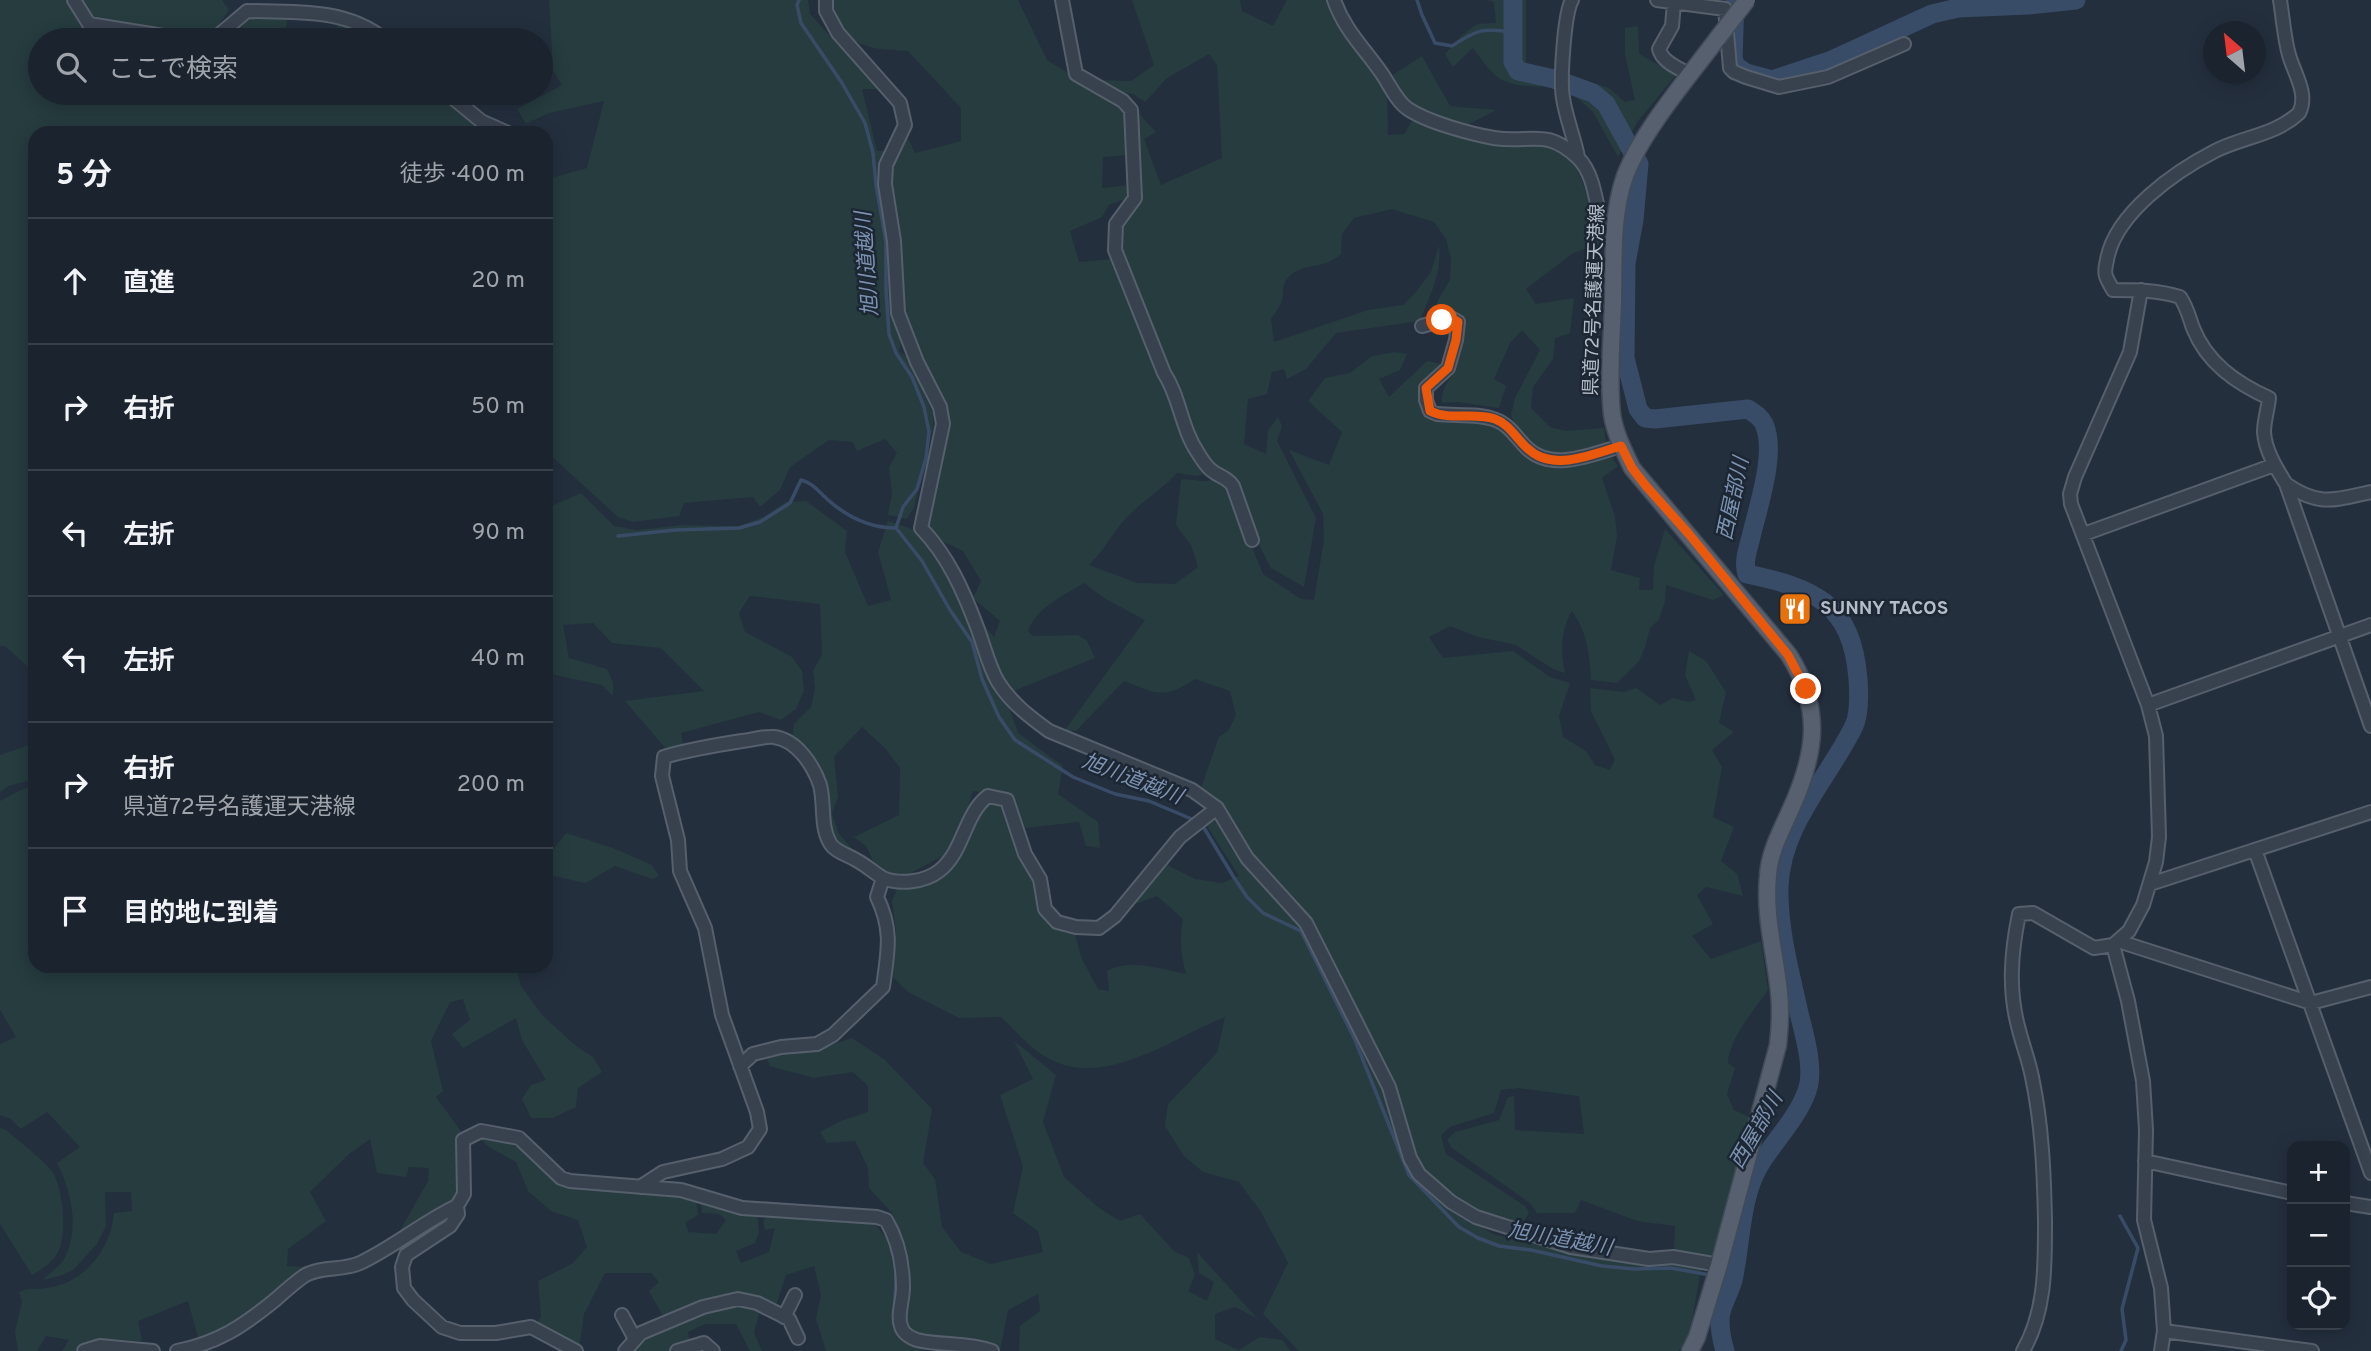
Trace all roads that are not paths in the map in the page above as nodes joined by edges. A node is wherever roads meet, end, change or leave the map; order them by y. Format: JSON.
{"nodes":[{"id":1,"x":74,"y":0,"type":"edge"},
{"id":2,"x":825,"y":0,"type":"edge"},
{"id":3,"x":1062,"y":0,"type":"edge"},
{"id":4,"x":1334,"y":0,"type":"edge"},
{"id":5,"x":1572,"y":0,"type":"edge"},
{"id":6,"x":1657,"y":0,"type":"edge"},
{"id":7,"x":1747,"y":0,"type":"edge"},
{"id":8,"x":2280,"y":0,"type":"edge"},
{"id":9,"x":1674,"y":3,"type":"junction"},
{"id":10,"x":114,"y":28,"type":"edge"},
{"id":11,"x":227,"y":28,"type":"edge"},
{"id":12,"x":366,"y":28,"type":"edge"},
{"id":13,"x":1904,"y":44,"type":"dead end"},
{"id":14,"x":1690,"y":75,"type":"junction"},
{"id":15,"x":462,"y":105,"type":"edge"},
{"id":16,"x":492,"y":126,"type":"edge"},
{"id":17,"x":1577,"y":157,"type":"junction"},
{"id":18,"x":1616,"y":224,"type":"junction"},
{"id":19,"x":2141,"y":290,"type":"junction"},
{"id":20,"x":1422,"y":326,"type":"dead end"},
{"id":21,"x":1621,"y":446,"type":"junction"},
{"id":22,"x":2274,"y":465,"type":"junction"},
{"id":23,"x":2286,"y":484,"type":"junction"},
{"id":24,"x":2371,"y":492,"type":"edge"},
{"id":25,"x":2084,"y":534,"type":"junction"},
{"id":26,"x":1252,"y":540,"type":"dead end"},
{"id":27,"x":2371,"y":625,"type":"edge"},
{"id":28,"x":2339,"y":637,"type":"junction"},
{"id":29,"x":2148,"y":705,"type":"junction"},
{"id":30,"x":2371,"y":726,"type":"edge"},
{"id":31,"x":1217,"y":808,"type":"junction"},
{"id":32,"x":2371,"y":812,"type":"edge"},
{"id":33,"x":2255,"y":850,"type":"junction"},
{"id":34,"x":883,"y":878,"type":"junction"},
{"id":35,"x":2150,"y":884,"type":"junction"},
{"id":36,"x":2115,"y":943,"type":"junction"},
{"id":37,"x":2371,"y":987,"type":"edge"},
{"id":38,"x":2311,"y":1003,"type":"junction"},
{"id":39,"x":740,"y":1066,"type":"junction"},
{"id":40,"x":2146,"y":1161,"type":"junction"},
{"id":41,"x":2371,"y":1173,"type":"edge"},
{"id":42,"x":640,"y":1187,"type":"junction"},
{"id":43,"x":2287,"y":1192,"type":"edge"},
{"id":44,"x":2350,"y":1204,"type":"edge"},
{"id":45,"x":457,"y":1206,"type":"junction"},
{"id":46,"x":2371,"y":1207,"type":"edge"},
{"id":47,"x":1716,"y":1274,"type":"junction"},
{"id":48,"x":795,"y":1295,"type":"dead end"},
{"id":49,"x":622,"y":1315,"type":"dead end"},
{"id":50,"x":784,"y":1317,"type":"junction"},
{"id":51,"x":2164,"y":1331,"type":"junction"},
{"id":52,"x":798,"y":1338,"type":"dead end"},
{"id":53,"x":635,"y":1339,"type":"junction"},
{"id":54,"x":84,"y":1351,"type":"edge"},
{"id":55,"x":153,"y":1351,"type":"edge"},
{"id":56,"x":177,"y":1351,"type":"edge"},
{"id":57,"x":576,"y":1351,"type":"edge"},
{"id":58,"x":625,"y":1351,"type":"edge"},
{"id":59,"x":677,"y":1351,"type":"edge"},
{"id":60,"x":713,"y":1351,"type":"edge"},
{"id":61,"x":992,"y":1351,"type":"edge"},
{"id":62,"x":1690,"y":1351,"type":"edge"},
{"id":63,"x":2023,"y":1351,"type":"edge"},
{"id":64,"x":2161,"y":1351,"type":"edge"},
{"id":65,"x":2312,"y":1351,"type":"edge"}],
"edges":[{"from":1,"to":10,"type":"street"},
{"from":2,"to":31,"type":"street"},
{"from":3,"to":26,"type":"street"},
{"from":4,"to":17,"type":"street"},
{"from":5,"to":17,"type":"street"},
{"from":6,"to":9,"type":"street"},
{"from":7,"to":14,"type":"main road","name":"県道72号名護運天港線","bridge":true},
{"from":8,"to":19,"type":"street"},
{"from":9,"to":13,"type":"street"},
{"from":9,"to":14,"type":"street"},
{"from":11,"to":12,"type":"street"},
{"from":14,"to":18,"type":"main road","name":"県道72号名護運天港線"},
{"from":15,"to":16,"type":"street"},
{"from":17,"to":18,"type":"street"},
{"from":18,"to":21,"type":"main road","name":"県道72号名護運天港線"},
{"from":19,"to":22,"type":"street"},
{"from":19,"to":25,"type":"street"},
{"from":20,"to":21,"type":"street"},
{"from":21,"to":47,"type":"main road","name":"県道72号名護運天港線"},
{"from":22,"to":23,"type":"street"},
{"from":22,"to":25,"type":"street"},
{"from":23,"to":24,"type":"street"},
{"from":23,"to":28,"type":"street"},
{"from":25,"to":29,"type":"street"},
{"from":27,"to":28,"type":"street"},
{"from":28,"to":29,"type":"street"},
{"from":28,"to":30,"type":"street"},
{"from":29,"to":35,"type":"street"},
{"from":31,"to":34,"type":"street"},
{"from":31,"to":47,"type":"street"},
{"from":32,"to":33,"type":"street"},
{"from":33,"to":35,"type":"street"},
{"from":33,"to":38,"type":"street"},
{"from":34,"to":39,"type":"street"},
{"from":34,"to":39,"type":"street"},
{"from":35,"to":36,"type":"street"},
{"from":36,"to":38,"type":"street"},
{"from":36,"to":40,"type":"street"},
{"from":36,"to":63,"type":"street"},
{"from":37,"to":38,"type":"street"},
{"from":38,"to":41,"type":"street"},
{"from":39,"to":42,"type":"street"},
{"from":40,"to":43,"type":"street"},
{"from":40,"to":51,"type":"street"},
{"from":42,"to":45,"type":"street"},
{"from":42,"to":61,"type":"street"},
{"from":44,"to":46,"type":"street"},
{"from":45,"to":56,"type":"street"},
{"from":45,"to":57,"type":"street"},
{"from":47,"to":62,"type":"main road","name":"県道72号名護運天港線"},
{"from":48,"to":50,"type":"street"},
{"from":49,"to":53,"type":"street"},
{"from":50,"to":52,"type":"street"},
{"from":50,"to":53,"type":"street"},
{"from":51,"to":64,"type":"street"},
{"from":51,"to":65,"type":"street"},
{"from":53,"to":58,"type":"street"},
{"from":54,"to":55,"type":"street"},
{"from":59,"to":60,"type":"street"}]}
